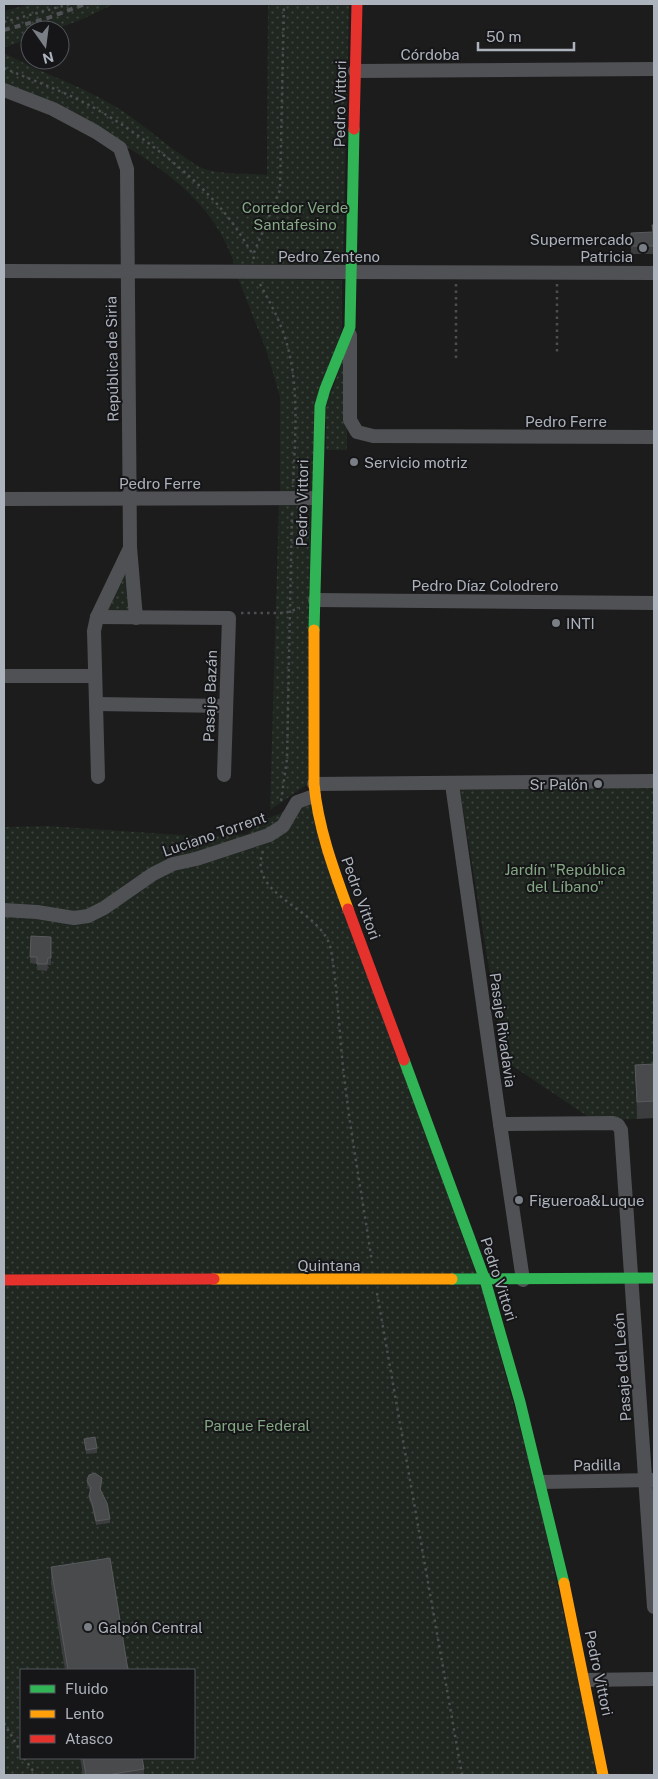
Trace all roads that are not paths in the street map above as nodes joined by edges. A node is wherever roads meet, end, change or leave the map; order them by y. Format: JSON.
{"nodes":[{"id":1,"x":357,"y":4,"type":"edge"},
{"id":2,"x":654,"y":69,"type":"edge"},
{"id":3,"x":355,"y":70,"type":"junction"},
{"id":4,"x":4,"y":90,"type":"edge"},
{"id":5,"x":4,"y":271,"type":"edge"},
{"id":6,"x":127,"y":271,"type":"junction"},
{"id":7,"x":351,"y":272,"type":"junction"},
{"id":8,"x":654,"y":274,"type":"edge"},
{"id":9,"x":350,"y":327,"type":"junction"},
{"id":10,"x":654,"y":437,"type":"edge"},
{"id":11,"x":316,"y":498,"type":"junction"},
{"id":12,"x":4,"y":499,"type":"edge"},
{"id":13,"x":130,"y":499,"type":"junction"},
{"id":14,"x":130,"y":547,"type":"junction"},
{"id":15,"x":654,"y":603,"type":"edge"},
{"id":16,"x":314,"y":604,"type":"junction"},
{"id":17,"x":97,"y":617,"type":"junction"},
{"id":18,"x":136,"y":618,"type":"junction"},
{"id":19,"x":4,"y":676,"type":"edge"},
{"id":20,"x":95,"y":676,"type":"junction"},
{"id":21,"x":96,"y":704,"type":"junction"},
{"id":22,"x":226,"y":706,"type":"junction"},
{"id":23,"x":224,"y":775,"type":"dead end"},
{"id":24,"x":98,"y":777,"type":"dead end"},
{"id":25,"x":654,"y":781,"type":"edge"},
{"id":26,"x":452,"y":784,"type":"junction"},
{"id":27,"x":314,"y":790,"type":"junction"},
{"id":28,"x":4,"y":910,"type":"edge"},
{"id":29,"x":500,"y":1124,"type":"junction"},
{"id":30,"x":632,"y":1278,"type":"junction"},
{"id":31,"x":654,"y":1278,"type":"edge"},
{"id":32,"x":4,"y":1280,"type":"edge"},
{"id":33,"x":485,"y":1280,"type":"junction"},
{"id":34,"x":523,"y":1280,"type":"junction"},
{"id":35,"x":650,"y":1480,"type":"edge"},
{"id":36,"x":541,"y":1482,"type":"junction"},
{"id":37,"x":654,"y":1607,"type":"edge"},
{"id":38,"x":654,"y":1679,"type":"edge"},
{"id":39,"x":586,"y":1680,"type":"junction"},
{"id":40,"x":603,"y":1775,"type":"edge"}],
"edges":[{"from":1,"to":3,"type":"street","name":"Pedro Vittori"},
{"from":2,"to":3,"type":"street","name":"Córdoba"},
{"from":3,"to":7,"type":"street","name":"Pedro Vittori"},
{"from":4,"to":6,"type":"street","name":"República de Siria"},
{"from":5,"to":6,"type":"street","name":"Pedro Zenteno"},
{"from":6,"to":7,"type":"street","name":"Pedro Zenteno"},
{"from":6,"to":13,"type":"street","name":"República de Siria"},
{"from":7,"to":8,"type":"street","name":"Pedro Zenteno"},
{"from":7,"to":9,"type":"street","name":"Pedro Vittori"},
{"from":9,"to":10,"type":"street","name":"Pedro Ferre"},
{"from":9,"to":11,"type":"street","name":"Pedro Vittori"},
{"from":11,"to":13,"type":"street","name":"Pedro Ferre"},
{"from":11,"to":16,"type":"street","name":"Pedro Vittori"},
{"from":12,"to":13,"type":"street","name":"Pedro Ferre"},
{"from":13,"to":14,"type":"street","name":"República de Siria"},
{"from":14,"to":17,"type":"street","name":"República de Siria"},
{"from":14,"to":18,"type":"street","name":"República de Siria"},
{"from":15,"to":16,"type":"street","name":"Pedro Díaz Colodrero"},
{"from":16,"to":27,"type":"street","name":"Pedro Vittori"},
{"from":17,"to":18,"type":"street"},
{"from":17,"to":20,"type":"street","name":"República de Siria"},
{"from":18,"to":22,"type":"street","name":"Pasaje Bazán"},
{"from":19,"to":20,"type":"street"},
{"from":20,"to":21,"type":"street","name":"República de Siria"},
{"from":21,"to":22,"type":"street"},
{"from":21,"to":24,"type":"street","name":"República de Siria"},
{"from":22,"to":23,"type":"street","name":"Pasaje Bazán"},
{"from":25,"to":26,"type":"street"},
{"from":26,"to":27,"type":"street"},
{"from":26,"to":29,"type":"street","name":"Pasaje Rivadavia"},
{"from":27,"to":28,"type":"street","name":"Luciano Torrent"},
{"from":27,"to":33,"type":"street","name":"Pedro Vittori"},
{"from":29,"to":30,"type":"street","name":"Pasaje del León"},
{"from":29,"to":34,"type":"street","name":"Pasaje Rivadavia"},
{"from":30,"to":31,"type":"street","name":"Quintana"},
{"from":30,"to":34,"type":"street","name":"Quintana"},
{"from":30,"to":35,"type":"street","name":"Pasaje del León"},
{"from":32,"to":33,"type":"street","name":"Quintana"},
{"from":33,"to":34,"type":"street","name":"Quintana"},
{"from":33,"to":36,"type":"street","name":"Pedro Vittori"},
{"from":35,"to":36,"type":"street","name":"Padilla"},
{"from":35,"to":37,"type":"street","name":"Pasaje del León"},
{"from":36,"to":39,"type":"street","name":"Pedro Vittori"},
{"from":38,"to":39,"type":"street"},
{"from":39,"to":40,"type":"street","name":"Pedro Vittori"}]}
